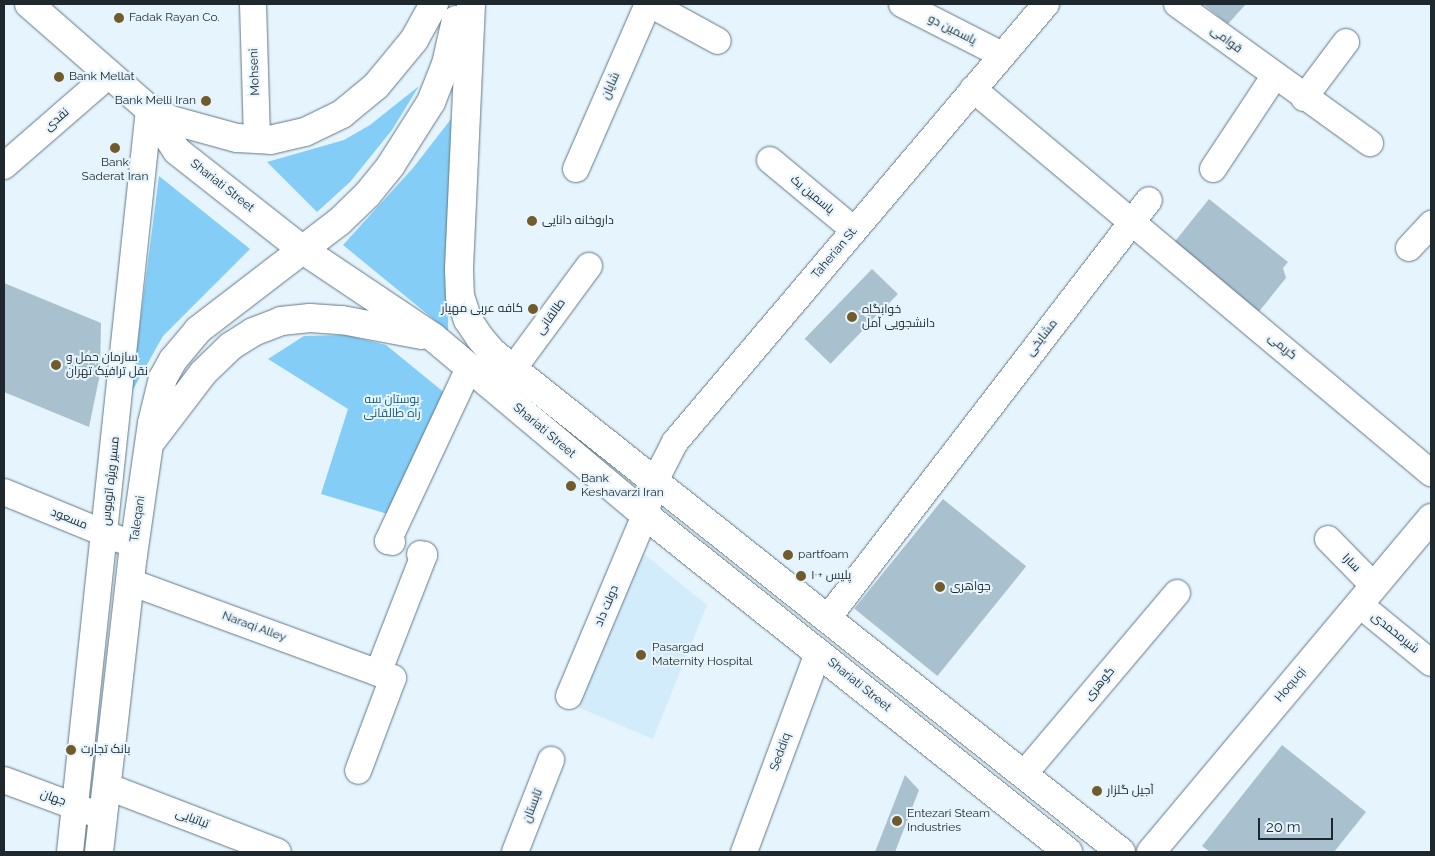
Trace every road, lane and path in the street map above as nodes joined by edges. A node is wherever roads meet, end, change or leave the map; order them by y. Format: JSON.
{"nodes":[{"id":1,"x":29,"y":4,"type":"edge"},
{"id":2,"x":253,"y":4,"type":"edge"},
{"id":3,"x":434,"y":4,"type":"edge"},
{"id":4,"x":460,"y":4,"type":"edge"},
{"id":5,"x":470,"y":4,"type":"edge"},
{"id":6,"x":649,"y":4,"type":"edge"},
{"id":7,"x":902,"y":4,"type":"edge"},
{"id":8,"x":1046,"y":4,"type":"edge"},
{"id":9,"x":1177,"y":4,"type":"edge"},
{"id":10,"x":718,"y":41,"type":"dead end"},
{"id":11,"x":1346,"y":42,"type":"dead end"},
{"id":12,"x":1002,"y":55,"type":"junction"},
{"id":13,"x":110,"y":74,"type":"junction"},
{"id":14,"x":1274,"y":76,"type":"junction"},
{"id":15,"x":973,"y":89,"type":"junction"},
{"id":16,"x":1304,"y":98,"type":"junction"},
{"id":17,"x":149,"y":109,"type":"junction"},
{"id":18,"x":257,"y":140,"type":"junction"},
{"id":19,"x":1370,"y":143,"type":"dead end"},
{"id":20,"x":770,"y":160,"type":"dead end"},
{"id":21,"x":4,"y":166,"type":"edge"},
{"id":22,"x":576,"y":169,"type":"dead end"},
{"id":23,"x":1213,"y":169,"type":"dead end"},
{"id":24,"x":1149,"y":200,"type":"dead end"},
{"id":25,"x":1132,"y":222,"type":"junction"},
{"id":26,"x":1431,"y":224,"type":"edge"},
{"id":27,"x":854,"y":230,"type":"junction"},
{"id":28,"x":1409,"y":248,"type":"dead end"},
{"id":29,"x":303,"y":250,"type":"junction"},
{"id":30,"x":589,"y":266,"type":"dead end"},
{"id":31,"x":433,"y":337,"type":"junction"},
{"id":32,"x":469,"y":368,"type":"junction"},
{"id":33,"x":513,"y":369,"type":"junction"},
{"id":34,"x":148,"y":445,"type":"junction"},
{"id":35,"x":1431,"y":472,"type":"edge"},
{"id":36,"x":654,"y":481,"type":"junction"},
{"id":37,"x":4,"y":492,"type":"edge"},
{"id":38,"x":645,"y":515,"type":"junction"},
{"id":39,"x":1431,"y":518,"type":"edge"},
{"id":40,"x":105,"y":534,"type":"junction"},
{"id":41,"x":1328,"y":539,"type":"dead end"},
{"id":42,"x":392,"y":542,"type":"dead end"},
{"id":43,"x":134,"y":545,"type":"junction"},
{"id":44,"x":420,"y":554,"type":"dead end"},
{"id":45,"x":130,"y":582,"type":"junction"},
{"id":46,"x":1177,"y":593,"type":"dead end"},
{"id":47,"x":1366,"y":595,"type":"junction"},
{"id":48,"x":827,"y":619,"type":"junction"},
{"id":49,"x":818,"y":653,"type":"junction"},
{"id":50,"x":1431,"y":663,"type":"edge"},
{"id":51,"x":378,"y":673,"type":"junction"},
{"id":52,"x":569,"y":696,"type":"dead end"},
{"id":53,"x":551,"y":760,"type":"dead end"},
{"id":54,"x":358,"y":771,"type":"dead end"},
{"id":55,"x":1024,"y":774,"type":"junction"},
{"id":56,"x":4,"y":780,"type":"edge"},
{"id":57,"x":106,"y":786,"type":"junction"},
{"id":58,"x":75,"y":806,"type":"junction"},
{"id":59,"x":103,"y":816,"type":"junction"},
{"id":60,"x":70,"y":852,"type":"edge"},
{"id":61,"x":99,"y":852,"type":"edge"},
{"id":62,"x":278,"y":852,"type":"edge"},
{"id":63,"x":515,"y":852,"type":"edge"},
{"id":64,"x":744,"y":852,"type":"edge"},
{"id":65,"x":1068,"y":852,"type":"edge"},
{"id":66,"x":1121,"y":852,"type":"edge"},
{"id":67,"x":1151,"y":852,"type":"edge"}],
"edges":[{"from":1,"to":13,"type":"main road","name":"Shariati Street"},
{"from":2,"to":18,"type":"street","name":"Mohseni"},
{"from":3,"to":18,"type":"main road"},
{"from":4,"to":29,"type":"main road","name":"Taleqani"},
{"from":5,"to":33,"type":"main road"},
{"from":6,"to":10,"type":"street"},
{"from":6,"to":22,"type":"street","name":"شایان"},
{"from":7,"to":12,"type":"street","name":"یاسمین دو"},
{"from":8,"to":12,"type":"street","name":"Taherian St."},
{"from":9,"to":14,"type":"street","name":"قوامی"},
{"from":11,"to":16,"type":"street"},
{"from":12,"to":15,"type":"street","name":"Taherian St."},
{"from":13,"to":17,"type":"main road","name":"Shariati Street"},
{"from":13,"to":21,"type":"street","name":"نقدی"},
{"from":14,"to":16,"type":"street","name":"قوامی"},
{"from":14,"to":23,"type":"street"},
{"from":15,"to":25,"type":"street"},
{"from":15,"to":27,"type":"street","name":"Taherian St."},
{"from":16,"to":19,"type":"street","name":"قوامی"},
{"from":17,"to":18,"type":"main road"},
{"from":17,"to":29,"type":"main road","name":"Shariati Street"},
{"from":17,"to":40,"type":"street","name":"مسیر ویژه اتوبوس"},
{"from":20,"to":27,"type":"street","name":"یاسمین یک"},
{"from":24,"to":25,"type":"street","name":"مشایخی"},
{"from":25,"to":35,"type":"street","name":"کریمی"},
{"from":25,"to":48,"type":"street","name":"مشایخی"},
{"from":26,"to":28,"type":"street"},
{"from":27,"to":36,"type":"street","name":"Taherian St."},
{"from":29,"to":31,"type":"main road","name":"Shariati Street"},
{"from":29,"to":34,"type":"main road","name":"Taleqani"},
{"from":30,"to":33,"type":"street","name":"طالقانی"},
{"from":31,"to":32,"type":"main road","name":"Shariati Street"},
{"from":31,"to":34,"type":"main road"},
{"from":32,"to":38,"type":"main road","name":"Shariati Street"},
{"from":32,"to":42,"type":"street"},
{"from":33,"to":36,"type":"main road"},
{"from":34,"to":43,"type":"main road","name":"Taleqani"},
{"from":36,"to":38,"type":"street","name":"Taherian St."},
{"from":36,"to":48,"type":"main road"},
{"from":37,"to":40,"type":"street","name":"مسعود"},
{"from":38,"to":49,"type":"main road","name":"Shariati Street"},
{"from":38,"to":52,"type":"street","name":"دولت داد"},
{"from":39,"to":47,"type":"main road","name":"Hoquqi"},
{"from":40,"to":43,"type":"street","name":"مسعود"},
{"from":40,"to":58,"type":"street","name":"مسیر ویژه اتوبوس"},
{"from":41,"to":47,"type":"street","name":"سارا"},
{"from":43,"to":45,"type":"main road","name":"Taleqani"},
{"from":44,"to":51,"type":"street"},
{"from":45,"to":51,"type":"street","name":"Naraqi Alley"},
{"from":45,"to":57,"type":"main road","name":"Taleqani"},
{"from":46,"to":55,"type":"street","name":"گوهری"},
{"from":47,"to":50,"type":"street","name":"شیرمحمدی"},
{"from":47,"to":67,"type":"main road","name":"Hoquqi"},
{"from":48,"to":55,"type":"main road"},
{"from":49,"to":64,"type":"street","name":"Seddiq"},
{"from":49,"to":65,"type":"main road","name":"Shariati Street"},
{"from":51,"to":54,"type":"street","name":"Naraqi Alley"},
{"from":53,"to":63,"type":"street","name":"تابستان"},
{"from":55,"to":66,"type":"main road"},
{"from":56,"to":58,"type":"street","name":"جهان"},
{"from":57,"to":59,"type":"main road","name":"Taleqani"},
{"from":57,"to":62,"type":"street","name":"تباتبایی"},
{"from":58,"to":59,"type":"street","name":"جهان"},
{"from":58,"to":60,"type":"street","name":"مسیر ویژه اتوبوس"},
{"from":59,"to":61,"type":"main road","name":"Taleqani"}]}
